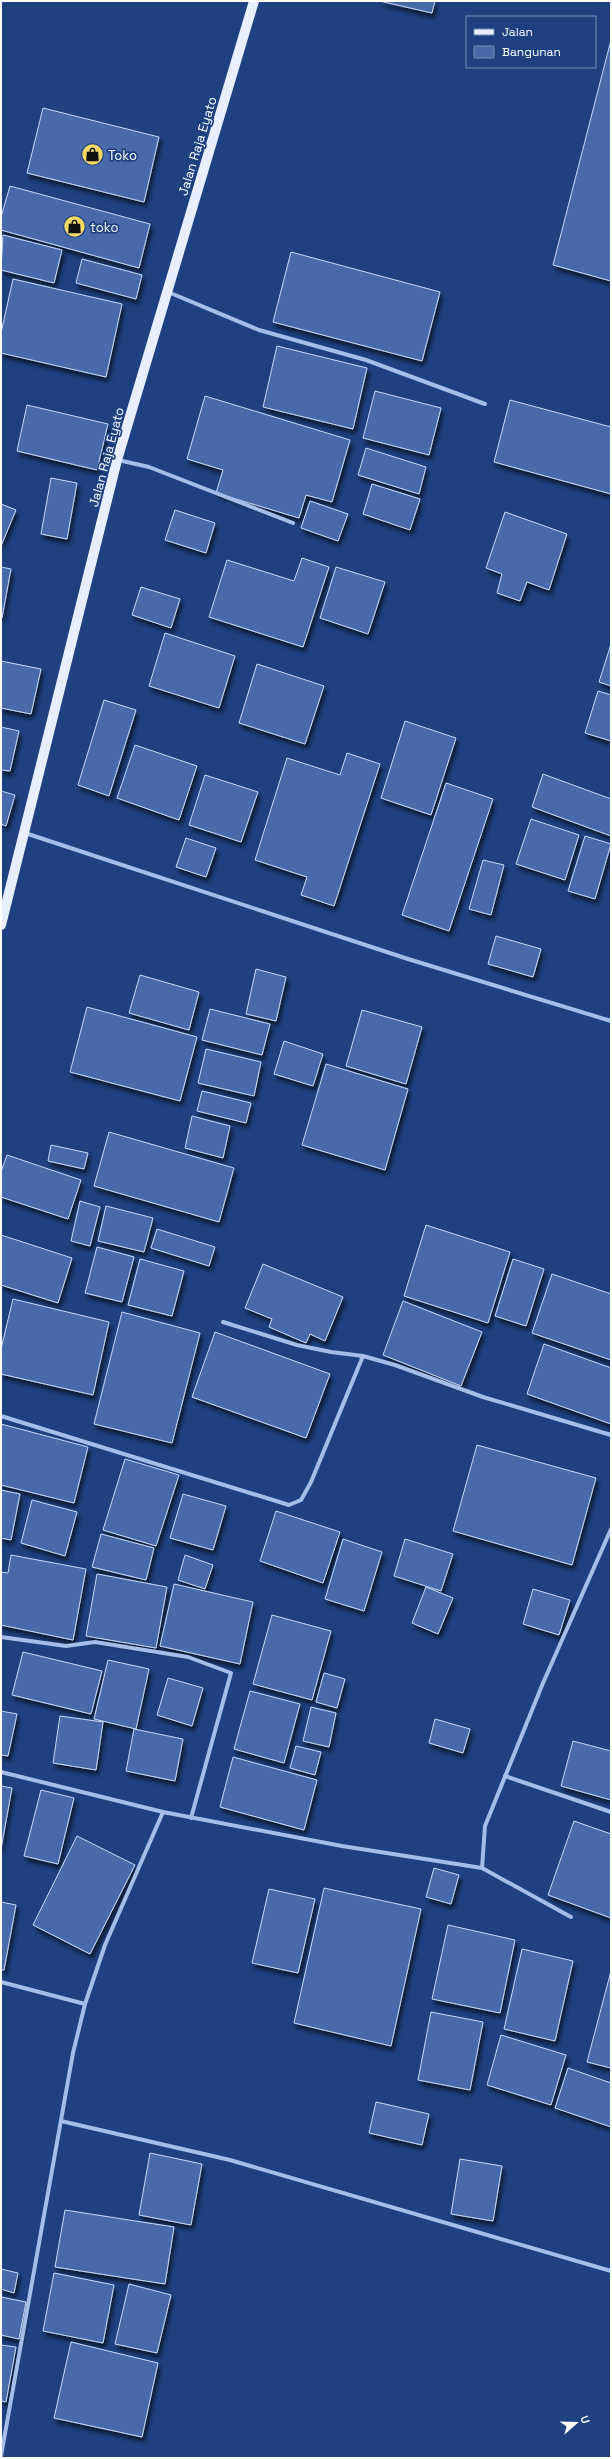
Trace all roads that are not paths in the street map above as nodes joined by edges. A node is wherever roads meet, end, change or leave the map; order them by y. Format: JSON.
{"nodes":[{"id":1,"x":254,"y":1,"type":"edge"},
{"id":2,"x":168,"y":291,"type":"junction"},
{"id":3,"x":485,"y":404,"type":"dead end"},
{"id":4,"x":117,"y":460,"type":"junction"},
{"id":5,"x":293,"y":523,"type":"dead end"},
{"id":6,"x":23,"y":832,"type":"junction"},
{"id":7,"x":1,"y":925,"type":"edge"},
{"id":8,"x":611,"y":1021,"type":"edge"},
{"id":9,"x":223,"y":1322,"type":"dead end"},
{"id":10,"x":363,"y":1356,"type":"junction"},
{"id":11,"x":1,"y":1416,"type":"edge"},
{"id":12,"x":611,"y":1435,"type":"edge"},
{"id":13,"x":611,"y":1529,"type":"edge"},
{"id":14,"x":1,"y":1637,"type":"edge"},
{"id":15,"x":1,"y":1772,"type":"edge"},
{"id":16,"x":505,"y":1776,"type":"junction"},
{"id":17,"x":163,"y":1812,"type":"junction"},
{"id":18,"x":611,"y":1812,"type":"edge"},
{"id":19,"x":191,"y":1818,"type":"junction"},
{"id":20,"x":482,"y":1868,"type":"junction"},
{"id":21,"x":571,"y":1917,"type":"dead end"},
{"id":22,"x":1,"y":1982,"type":"edge"},
{"id":23,"x":85,"y":2004,"type":"junction"},
{"id":24,"x":61,"y":2121,"type":"junction"},
{"id":25,"x":611,"y":2271,"type":"edge"},
{"id":26,"x":1,"y":2456,"type":"edge"}],
"edges":[{"from":1,"to":2,"type":"main road","name":"Jalan Raja Eyato"},
{"from":2,"to":3,"type":"street"},
{"from":2,"to":4,"type":"main road","name":"Jalan Raja Eyato"},
{"from":4,"to":5,"type":"street"},
{"from":4,"to":6,"type":"main road","name":"Jalan Raja Eyato"},
{"from":6,"to":7,"type":"main road","name":"Jalan Raja Eyato"},
{"from":6,"to":8,"type":"street"},
{"from":9,"to":10,"type":"street"},
{"from":10,"to":11,"type":"street"},
{"from":10,"to":12,"type":"street"},
{"from":13,"to":16,"type":"street"},
{"from":14,"to":19,"type":"street"},
{"from":15,"to":17,"type":"street"},
{"from":16,"to":18,"type":"street"},
{"from":16,"to":20,"type":"street"},
{"from":17,"to":19,"type":"street"},
{"from":17,"to":23,"type":"street"},
{"from":19,"to":20,"type":"street"},
{"from":20,"to":21,"type":"street"},
{"from":22,"to":23,"type":"street"},
{"from":23,"to":24,"type":"street"},
{"from":24,"to":25,"type":"street"},
{"from":24,"to":26,"type":"street"}]}
